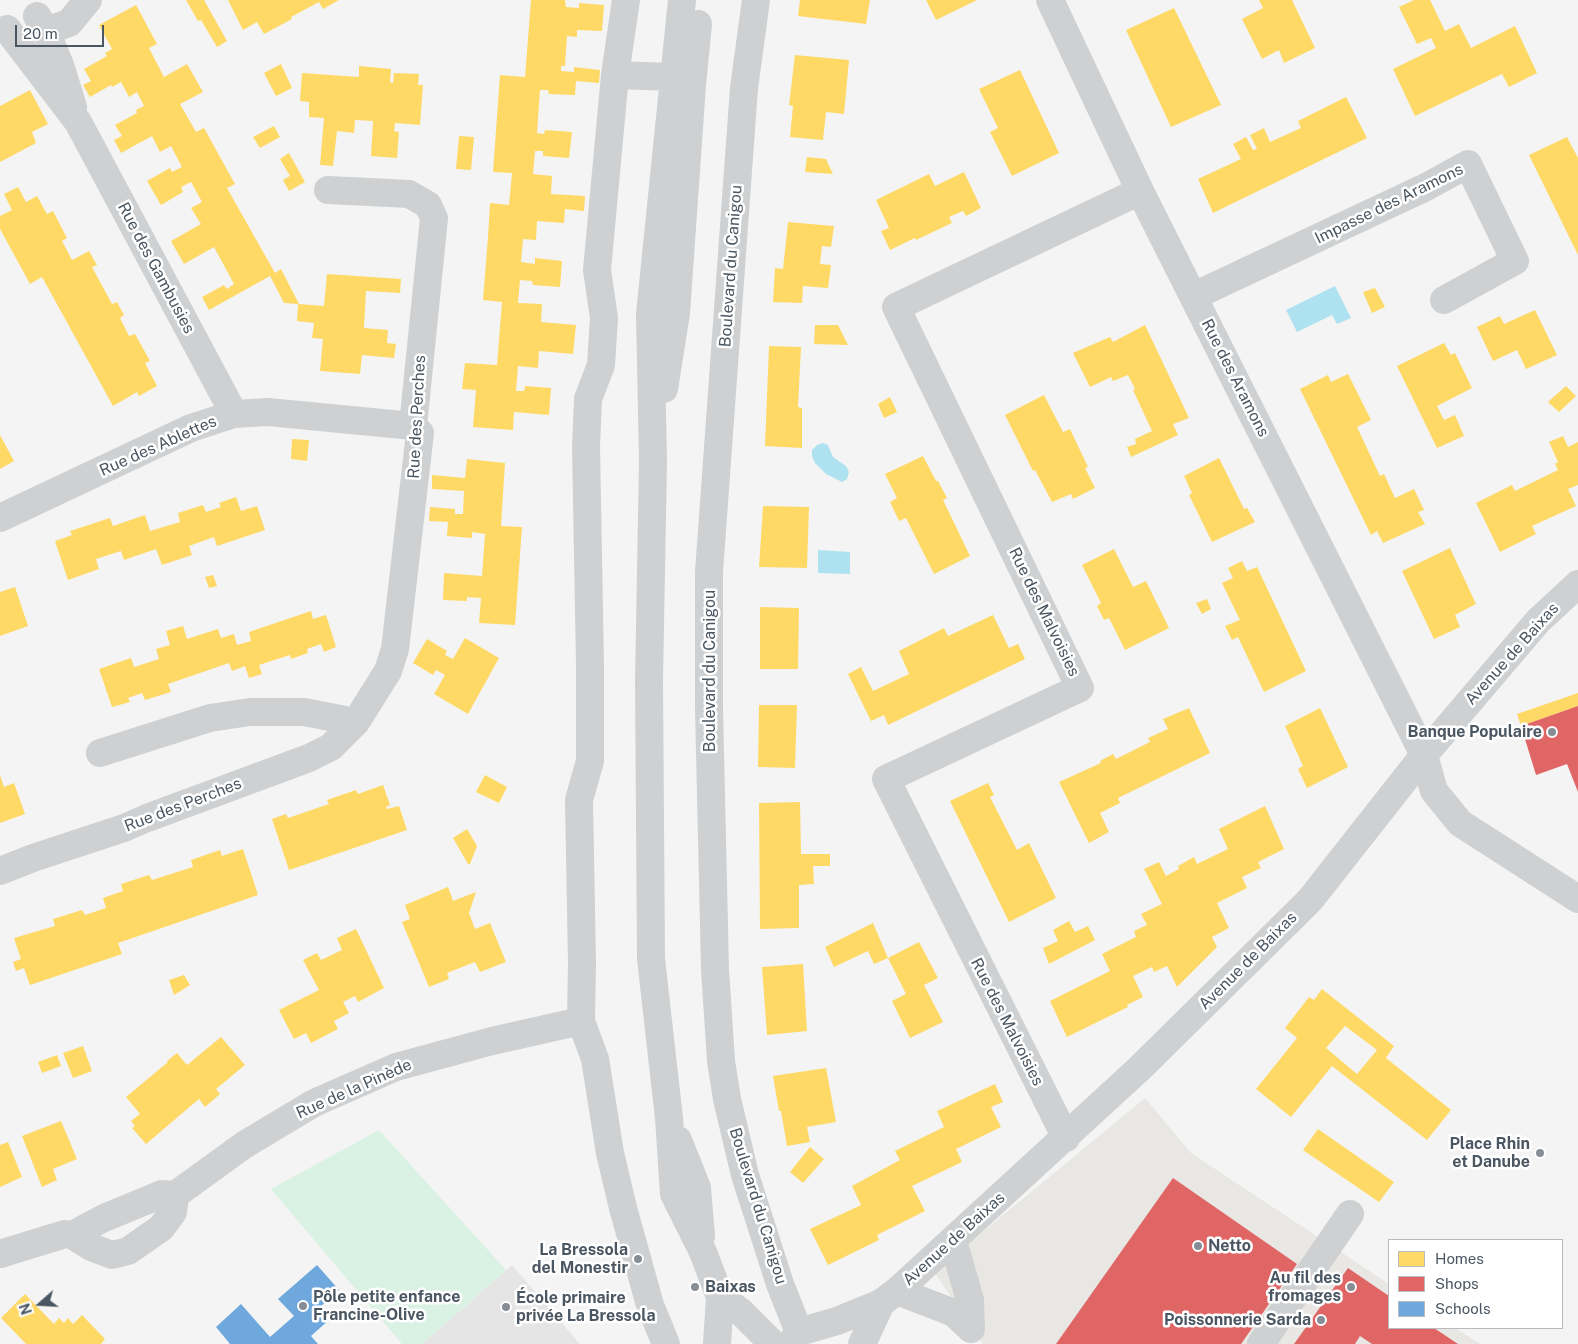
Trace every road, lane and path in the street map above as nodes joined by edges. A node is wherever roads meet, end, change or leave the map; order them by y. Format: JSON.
{"nodes":[{"id":1,"x":88,"y":0,"type":"edge"},
{"id":2,"x":626,"y":0,"type":"edge"},
{"id":3,"x":682,"y":0,"type":"edge"},
{"id":4,"x":700,"y":0,"type":"edge"},
{"id":5,"x":756,"y":0,"type":"edge"},
{"id":6,"x":1050,"y":0,"type":"edge"},
{"id":7,"x":42,"y":10,"type":"edge"},
{"id":8,"x":2,"y":35,"type":"edge"},
{"id":9,"x":615,"y":74,"type":"junction"},
{"id":10,"x":673,"y":77,"type":"junction"},
{"id":11,"x":78,"y":122,"type":"junction"},
{"id":12,"x":328,"y":190,"type":"dead end"},
{"id":13,"x":1140,"y":191,"type":"junction"},
{"id":14,"x":1194,"y":296,"type":"junction"},
{"id":15,"x":1444,"y":300,"type":"dead end"},
{"id":16,"x":234,"y":414,"type":"junction"},
{"id":17,"x":413,"y":426,"type":"junction"},
{"id":18,"x":653,"y":462,"type":"junction"},
{"id":19,"x":0,"y":518,"type":"edge"},
{"id":20,"x":1578,"y":584,"type":"edge"},
{"id":21,"x":356,"y":722,"type":"junction"},
{"id":22,"x":100,"y":753,"type":"dead end"},
{"id":23,"x":1424,"y":755,"type":"junction"},
{"id":24,"x":0,"y":871,"type":"edge"},
{"id":25,"x":1578,"y":899,"type":"edge"},
{"id":26,"x":581,"y":1021,"type":"junction"},
{"id":27,"x":1066,"y":1138,"type":"junction"},
{"id":28,"x":175,"y":1195,"type":"junction"},
{"id":29,"x":1350,"y":1214,"type":"dead end"},
{"id":30,"x":72,"y":1235,"type":"junction"},
{"id":31,"x":953,"y":1241,"type":"junction"},
{"id":32,"x":0,"y":1254,"type":"edge"},
{"id":33,"x":720,"y":1297,"type":"junction"},
{"id":34,"x":889,"y":1297,"type":"junction"},
{"id":35,"x":975,"y":1336,"type":"edge"},
{"id":36,"x":794,"y":1338,"type":"edge"},
{"id":37,"x":666,"y":1344,"type":"edge"},
{"id":38,"x":717,"y":1344,"type":"edge"},
{"id":39,"x":773,"y":1344,"type":"edge"},
{"id":40,"x":862,"y":1344,"type":"edge"},
{"id":41,"x":1261,"y":1344,"type":"edge"}],
"edges":[{"from":1,"to":7,"type":"street"},
{"from":2,"to":9,"type":"street"},
{"from":3,"to":10,"type":"street"},
{"from":4,"to":18,"type":"street"},
{"from":5,"to":36,"type":"street","name":"Boulevard du Canigou"},
{"from":6,"to":13,"type":"street","name":"Rue des Aramons"},
{"from":7,"to":8,"type":"street"},
{"from":7,"to":11,"type":"street","name":"Rue des Gambusies"},
{"from":8,"to":11,"type":"street","name":"Rue des Gambusies"},
{"from":9,"to":10,"type":"street"},
{"from":9,"to":26,"type":"street"},
{"from":10,"to":18,"type":"street"},
{"from":11,"to":16,"type":"street","name":"Rue des Gambusies"},
{"from":12,"to":17,"type":"street","name":"Rue des Perches"},
{"from":13,"to":14,"type":"street","name":"Rue des Aramons"},
{"from":13,"to":27,"type":"street","name":"Rue des Malvoisies"},
{"from":14,"to":15,"type":"street","name":"Impasse des Aramons"},
{"from":14,"to":23,"type":"street","name":"Rue des Aramons"},
{"from":16,"to":17,"type":"street","name":"Rue des Ablettes"},
{"from":16,"to":19,"type":"street","name":"Rue des Ablettes"},
{"from":17,"to":21,"type":"street","name":"Rue des Perches"},
{"from":18,"to":33,"type":"street"},
{"from":20,"to":23,"type":"street","name":"Avenue de Baixas"},
{"from":21,"to":22,"type":"street"},
{"from":21,"to":24,"type":"street","name":"Rue des Perches"},
{"from":23,"to":25,"type":"street","name":"Rue des Aramons"},
{"from":23,"to":27,"type":"street","name":"Avenue de Baixas"},
{"from":26,"to":28,"type":"street","name":"Rue de la Pinède"},
{"from":26,"to":37,"type":"street"},
{"from":27,"to":31,"type":"street","name":"Avenue de Baixas"},
{"from":28,"to":30,"type":"street","name":"Rue de la Pinède"},
{"from":28,"to":30,"type":"street"},
{"from":29,"to":41,"type":"street"},
{"from":30,"to":32,"type":"street","name":"Rue de la Pinède"},
{"from":31,"to":34,"type":"street","name":"Avenue de Baixas"},
{"from":31,"to":35,"type":"street"},
{"from":33,"to":38,"type":"street"},
{"from":33,"to":39,"type":"street"},
{"from":34,"to":35,"type":"street"},
{"from":34,"to":36,"type":"street","name":"Avenue de Baixas"},
{"from":34,"to":40,"type":"street","name":"Avenue de Baixas"}]}
